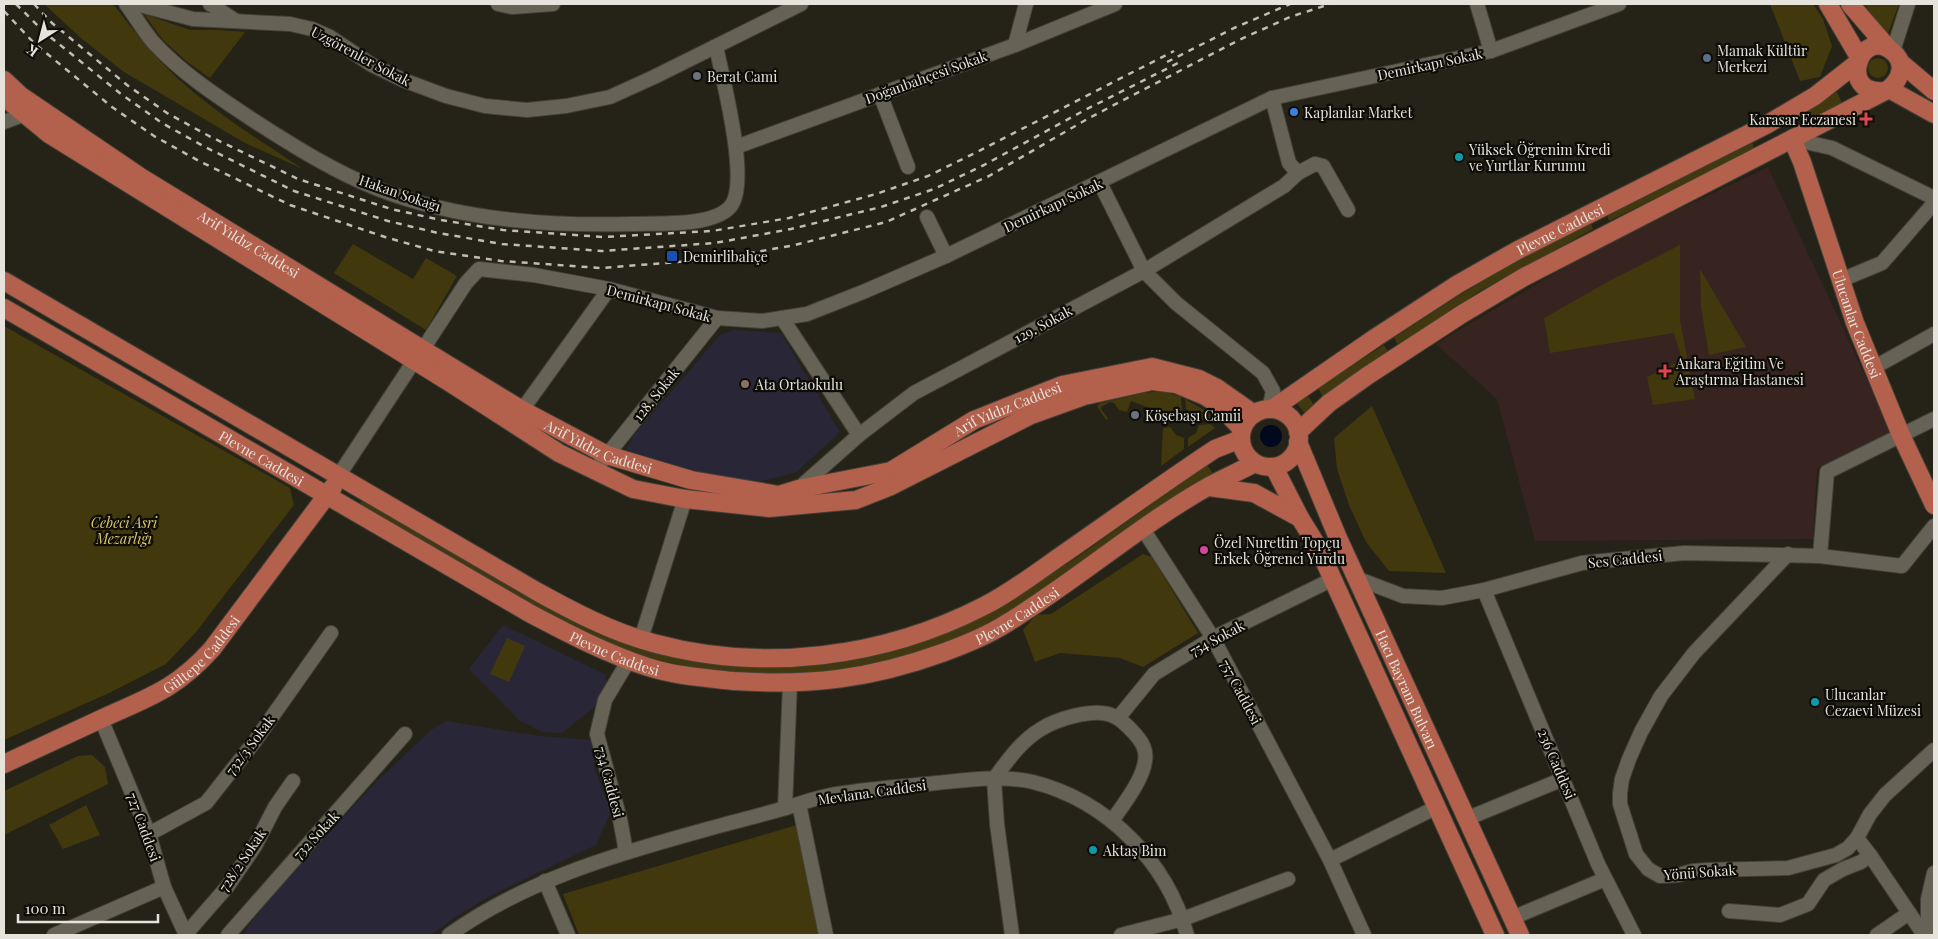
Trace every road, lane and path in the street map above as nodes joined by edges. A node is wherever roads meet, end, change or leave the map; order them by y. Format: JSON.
{"nodes":[{"id":1,"x":126,"y":4,"type":"edge"},
{"id":2,"x":136,"y":4,"type":"edge"},
{"id":3,"x":210,"y":4,"type":"edge"},
{"id":4,"x":498,"y":4,"type":"edge"},
{"id":5,"x":553,"y":4,"type":"edge"},
{"id":6,"x":801,"y":4,"type":"edge"},
{"id":7,"x":1026,"y":4,"type":"edge"},
{"id":8,"x":1115,"y":4,"type":"edge"},
{"id":9,"x":1477,"y":4,"type":"edge"},
{"id":10,"x":1619,"y":4,"type":"edge"},
{"id":11,"x":1828,"y":4,"type":"edge"},
{"id":12,"x":1850,"y":4,"type":"edge"},
{"id":13,"x":1908,"y":4,"type":"edge"},
{"id":14,"x":236,"y":21,"type":"junction"},
{"id":15,"x":1015,"y":45,"type":"junction"},
{"id":16,"x":716,"y":46,"type":"junction"},
{"id":17,"x":1491,"y":52,"type":"junction"},
{"id":18,"x":1894,"y":54,"type":"junction"},
{"id":19,"x":1858,"y":60,"type":"junction"},
{"id":20,"x":4,"y":80,"type":"edge"},
{"id":21,"x":1886,"y":90,"type":"junction"},
{"id":22,"x":1934,"y":92,"type":"edge"},
{"id":23,"x":880,"y":94,"type":"junction"},
{"id":24,"x":4,"y":97,"type":"edge"},
{"id":25,"x":1272,"y":98,"type":"junction"},
{"id":26,"x":29,"y":110,"type":"junction"},
{"id":27,"x":1934,"y":114,"type":"edge"},
{"id":28,"x":4,"y":122,"type":"edge"},
{"id":29,"x":1792,"y":139,"type":"junction"},
{"id":30,"x":736,"y":147,"type":"junction"},
{"id":31,"x":908,"y":167,"type":"dead end"},
{"id":32,"x":1298,"y":173,"type":"junction"},
{"id":33,"x":1100,"y":182,"type":"junction"},
{"id":34,"x":1934,"y":198,"type":"edge"},
{"id":35,"x":1934,"y":203,"type":"edge"},
{"id":36,"x":1348,"y":210,"type":"dead end"},
{"id":37,"x":927,"y":217,"type":"dead end"},
{"id":38,"x":946,"y":256,"type":"junction"},
{"id":39,"x":1144,"y":271,"type":"junction"},
{"id":40,"x":1841,"y":280,"type":"junction"},
{"id":41,"x":4,"y":281,"type":"edge"},
{"id":42,"x":609,"y":289,"type":"junction"},
{"id":43,"x":4,"y":308,"type":"edge"},
{"id":44,"x":717,"y":318,"type":"junction"},
{"id":45,"x":782,"y":318,"type":"junction"},
{"id":46,"x":1934,"y":334,"type":"edge"},
{"id":47,"x":419,"y":355,"type":"junction"},
{"id":48,"x":1873,"y":368,"type":"junction"},
{"id":49,"x":522,"y":410,"type":"junction"},
{"id":50,"x":1265,"y":411,"type":"junction"},
{"id":51,"x":1934,"y":419,"type":"edge"},
{"id":52,"x":1242,"y":434,"type":"junction"},
{"id":53,"x":1901,"y":434,"type":"junction"},
{"id":54,"x":858,"y":435,"type":"junction"},
{"id":55,"x":1298,"y":437,"type":"junction"},
{"id":56,"x":607,"y":455,"type":"junction"},
{"id":57,"x":1255,"y":463,"type":"junction"},
{"id":58,"x":1274,"y":467,"type":"junction"},
{"id":59,"x":595,"y":470,"type":"junction"},
{"id":60,"x":339,"y":476,"type":"junction"},
{"id":61,"x":1208,"y":487,"type":"junction"},
{"id":62,"x":798,"y":489,"type":"junction"},
{"id":63,"x":328,"y":495,"type":"junction"},
{"id":64,"x":685,"y":499,"type":"junction"},
{"id":65,"x":1934,"y":505,"type":"edge"},
{"id":66,"x":1300,"y":518,"type":"junction"},
{"id":67,"x":1934,"y":526,"type":"edge"},
{"id":68,"x":1143,"y":530,"type":"junction"},
{"id":69,"x":1788,"y":554,"type":"junction"},
{"id":70,"x":1820,"y":556,"type":"junction"},
{"id":71,"x":1356,"y":578,"type":"junction"},
{"id":72,"x":1333,"y":579,"type":"junction"},
{"id":73,"x":1484,"y":590,"type":"junction"},
{"id":74,"x":331,"y":632,"type":"dead end"},
{"id":75,"x":1213,"y":638,"type":"junction"},
{"id":76,"x":641,"y":639,"type":"junction"},
{"id":77,"x":629,"y":660,"type":"junction"},
{"id":78,"x":790,"y":683,"type":"junction"},
{"id":79,"x":1118,"y":718,"type":"junction"},
{"id":80,"x":101,"y":719,"type":"junction"},
{"id":81,"x":405,"y":734,"type":"dead end"},
{"id":82,"x":1934,"y":750,"type":"edge"},
{"id":83,"x":4,"y":764,"type":"edge"},
{"id":84,"x":994,"y":779,"type":"junction"},
{"id":85,"x":1563,"y":779,"type":"junction"},
{"id":86,"x":293,"y":781,"type":"dead end"},
{"id":87,"x":799,"y":804,"type":"junction"},
{"id":88,"x":1437,"y":807,"type":"junction"},
{"id":89,"x":785,"y":808,"type":"junction"},
{"id":90,"x":1466,"y":819,"type":"junction"},
{"id":91,"x":1112,"y":821,"type":"junction"},
{"id":92,"x":149,"y":834,"type":"junction"},
{"id":93,"x":1857,"y":838,"type":"junction"},
{"id":94,"x":626,"y":852,"type":"junction"},
{"id":95,"x":1870,"y":855,"type":"junction"},
{"id":96,"x":1330,"y":860,"type":"junction"},
{"id":97,"x":1934,"y":873,"type":"edge"},
{"id":98,"x":1288,"y":879,"type":"dead end"},
{"id":99,"x":1606,"y":879,"type":"junction"},
{"id":100,"x":545,"y":881,"type":"junction"},
{"id":101,"x":164,"y":886,"type":"junction"},
{"id":102,"x":1729,"y":911,"type":"dead end"},
{"id":103,"x":1909,"y":914,"type":"junction"},
{"id":104,"x":1512,"y":918,"type":"junction"},
{"id":105,"x":1183,"y":919,"type":"junction"},
{"id":106,"x":54,"y":935,"type":"edge"},
{"id":107,"x":185,"y":935,"type":"edge"},
{"id":108,"x":228,"y":935,"type":"edge"},
{"id":109,"x":449,"y":935,"type":"edge"},
{"id":110,"x":568,"y":935,"type":"edge"},
{"id":111,"x":826,"y":935,"type":"edge"},
{"id":112,"x":1012,"y":935,"type":"edge"},
{"id":113,"x":1121,"y":935,"type":"edge"},
{"id":114,"x":1188,"y":935,"type":"edge"},
{"id":115,"x":1364,"y":935,"type":"edge"},
{"id":116,"x":1495,"y":935,"type":"edge"},
{"id":117,"x":1520,"y":935,"type":"edge"},
{"id":118,"x":1634,"y":935,"type":"edge"},
{"id":119,"x":1876,"y":935,"type":"edge"},
{"id":120,"x":1924,"y":935,"type":"edge"},
{"id":121,"x":1928,"y":935,"type":"edge"}],
"edges":[{"from":1,"to":30,"type":"street","name":"Hakan Sokağı"},
{"from":2,"to":14,"type":"street","name":"Uzgörenler Sokak"},
{"from":3,"to":14,"type":"street"},
{"from":4,"to":5,"type":"street"},
{"from":6,"to":16,"type":"street","name":"Uzgörenler Sokak"},
{"from":7,"to":15,"type":"street"},
{"from":8,"to":15,"type":"street","name":"Doğanbahçesi Sokak"},
{"from":9,"to":17,"type":"street"},
{"from":10,"to":17,"type":"street","name":"Demirkapı Sokak"},
{"from":11,"to":19,"type":"main road"},
{"from":12,"to":18,"type":"main road"},
{"from":13,"to":18,"type":"street"},
{"from":14,"to":16,"type":"street","name":"Uzgörenler Sokak"},
{"from":15,"to":23,"type":"street","name":"Doğanbahçesi Sokak"},
{"from":16,"to":30,"type":"street"},
{"from":17,"to":25,"type":"street","name":"Demirkapı Sokak"},
{"from":18,"to":19,"type":"main road"},
{"from":18,"to":21,"type":"main road"},
{"from":18,"to":22,"type":"main road"},
{"from":19,"to":21,"type":"main road"},
{"from":19,"to":50,"type":"main road","name":"Plevne Caddesi"},
{"from":20,"to":26,"type":"main road","name":"Arif Yıldız Caddesi"},
{"from":21,"to":27,"type":"main road"},
{"from":21,"to":29,"type":"main road","name":"Plevne Caddesi"},
{"from":23,"to":30,"type":"street","name":"Doğanbahçesi Sokak"},
{"from":23,"to":31,"type":"street"},
{"from":24,"to":26,"type":"main road","name":"Arif Yıldız Caddesi"},
{"from":25,"to":32,"type":"street"},
{"from":25,"to":33,"type":"street","name":"Demirkapı Sokak"},
{"from":26,"to":28,"type":"street"},
{"from":26,"to":47,"type":"main road","name":"Arif Yıldız Caddesi"},
{"from":29,"to":34,"type":"street"},
{"from":29,"to":40,"type":"main road","name":"Ulucanlar Caddesi"},
{"from":29,"to":55,"type":"main road","name":"Plevne Caddesi"},
{"from":32,"to":36,"type":"street"},
{"from":32,"to":39,"type":"street","name":"129. Sokak"},
{"from":33,"to":38,"type":"street","name":"Demirkapı Sokak"},
{"from":33,"to":39,"type":"street"},
{"from":35,"to":40,"type":"street"},
{"from":37,"to":38,"type":"street"},
{"from":38,"to":45,"type":"street","name":"Demirkapı Sokak"},
{"from":39,"to":50,"type":"street"},
{"from":39,"to":54,"type":"street","name":"129. Sokak"},
{"from":40,"to":48,"type":"main road","name":"Ulucanlar Caddesi"},
{"from":41,"to":60,"type":"main road","name":"Plevne Caddesi"},
{"from":42,"to":44,"type":"street","name":"Demirkapı Sokak"},
{"from":42,"to":47,"type":"street","name":"Demirkapı Sokak"},
{"from":42,"to":49,"type":"street"},
{"from":43,"to":63,"type":"main road","name":"Plevne Caddesi"},
{"from":44,"to":45,"type":"street","name":"Demirkapı Sokak"},
{"from":44,"to":56,"type":"street","name":"128. Sokak"},
{"from":45,"to":54,"type":"street"},
{"from":46,"to":48,"type":"street"},
{"from":47,"to":49,"type":"main road","name":"Arif Yıldız Caddesi"},
{"from":47,"to":59,"type":"main road","name":"Arif Yıldız Caddesi"},
{"from":47,"to":60,"type":"street"},
{"from":48,"to":53,"type":"main road","name":"Ulucanlar Caddesi"},
{"from":49,"to":56,"type":"main road","name":"Arif Yıldız Caddesi"},
{"from":50,"to":52,"type":"main road","name":"Plevne Caddesi"},
{"from":50,"to":55,"type":"main road"},
{"from":50,"to":62,"type":"main road","name":"Arif Yıldız Caddesi"},
{"from":51,"to":53,"type":"street"},
{"from":52,"to":57,"type":"main road"},
{"from":52,"to":64,"type":"main road","name":"Arif Yıldız Caddesi"},
{"from":52,"to":76,"type":"main road","name":"Plevne Caddesi"},
{"from":53,"to":65,"type":"main road","name":"Ulucanlar Caddesi"},
{"from":53,"to":70,"type":"street"},
{"from":54,"to":62,"type":"street","name":"129. Sokak"},
{"from":55,"to":58,"type":"main road","name":"Plevne Caddesi"},
{"from":55,"to":71,"type":"main road","name":"Hacı Bayram Bulvarı"},
{"from":56,"to":59,"type":"street","name":"128. Sokak"},
{"from":56,"to":62,"type":"main road","name":"Arif Yıldız Caddesi"},
{"from":57,"to":58,"type":"main road"},
{"from":57,"to":61,"type":"main road","name":"Plevne Caddesi"},
{"from":58,"to":66,"type":"main road","name":"Hacı Bayram Bulvarı"},
{"from":59,"to":64,"type":"main road","name":"Arif Yıldız Caddesi"},
{"from":60,"to":63,"type":"main road","name":"Gültepe Caddesi"},
{"from":60,"to":76,"type":"main road","name":"Plevne Caddesi"},
{"from":61,"to":66,"type":"main road"},
{"from":61,"to":68,"type":"main road","name":"Plevne Caddesi"},
{"from":63,"to":77,"type":"main road","name":"Plevne Caddesi"},
{"from":63,"to":80,"type":"main road","name":"Gültepe Caddesi"},
{"from":64,"to":76,"type":"street"},
{"from":66,"to":72,"type":"main road","name":"Hacı Bayram Bulvarı"},
{"from":67,"to":70,"type":"street","name":"Ses Caddesi"},
{"from":68,"to":75,"type":"street","name":"757 Caddesi"},
{"from":68,"to":78,"type":"main road","name":"Plevne Caddesi"},
{"from":69,"to":70,"type":"street","name":"Ses Caddesi"},
{"from":69,"to":73,"type":"street","name":"Ses Caddesi"},
{"from":69,"to":93,"type":"street","name":"Yönü Sokak"},
{"from":71,"to":73,"type":"street","name":"Ses Caddesi"},
{"from":71,"to":90,"type":"main road","name":"Hacı Bayram Bulvarı"},
{"from":72,"to":75,"type":"street","name":"754 Sokak"},
{"from":72,"to":88,"type":"main road","name":"Hacı Bayram Bulvarı"},
{"from":73,"to":85,"type":"street","name":"236 Caddesi"},
{"from":74,"to":92,"type":"street","name":"732/3 Sokak"},
{"from":75,"to":79,"type":"street","name":"754 Sokak"},
{"from":75,"to":96,"type":"street","name":"757 Caddesi"},
{"from":77,"to":78,"type":"main road","name":"Plevne Caddesi"},
{"from":77,"to":94,"type":"street","name":"734 Caddesi"},
{"from":78,"to":89,"type":"street"},
{"from":79,"to":84,"type":"street"},
{"from":79,"to":91,"type":"street"},
{"from":80,"to":83,"type":"main road","name":"Gültepe Caddesi"},
{"from":80,"to":92,"type":"street","name":"727 Caddesi"},
{"from":81,"to":108,"type":"street","name":"732 Sokak"},
{"from":82,"to":93,"type":"street","name":"Yönü Sokak"},
{"from":84,"to":87,"type":"street","name":"Mevlana. Caddesi"},
{"from":84,"to":91,"type":"street","name":"Mevlana. Caddesi"},
{"from":84,"to":112,"type":"street"},
{"from":85,"to":90,"type":"street"},
{"from":85,"to":99,"type":"street","name":"236 Caddesi"},
{"from":86,"to":107,"type":"street","name":"728/2 Sokak"},
{"from":87,"to":89,"type":"street","name":"Mevlana. Caddesi"},
{"from":87,"to":111,"type":"street"},
{"from":88,"to":96,"type":"street"},
{"from":88,"to":116,"type":"main road","name":"Hacı Bayram Bulvarı"},
{"from":89,"to":94,"type":"street","name":"Mevlana. Caddesi"},
{"from":90,"to":104,"type":"main road","name":"Hacı Bayram Bulvarı"},
{"from":91,"to":105,"type":"street","name":"Mevlana. Caddesi"},
{"from":92,"to":101,"type":"street","name":"727 Caddesi"},
{"from":93,"to":95,"type":"street"},
{"from":94,"to":100,"type":"street","name":"Mevlana. Caddesi"},
{"from":95,"to":102,"type":"street"},
{"from":95,"to":103,"type":"street"},
{"from":96,"to":115,"type":"street","name":"757 Caddesi"},
{"from":97,"to":121,"type":"street"},
{"from":98,"to":105,"type":"street"},
{"from":99,"to":104,"type":"street"},
{"from":99,"to":118,"type":"street","name":"236 Caddesi"},
{"from":100,"to":109,"type":"street","name":"Mevlana. Caddesi"},
{"from":100,"to":110,"type":"street"},
{"from":101,"to":106,"type":"street"},
{"from":101,"to":107,"type":"street","name":"727 Caddesi"},
{"from":103,"to":119,"type":"street"},
{"from":103,"to":120,"type":"street"},
{"from":104,"to":117,"type":"main road","name":"Hacı Bayram Bulvarı"},
{"from":105,"to":113,"type":"street"},
{"from":105,"to":114,"type":"street","name":"Mevlana. Caddesi"}]}
